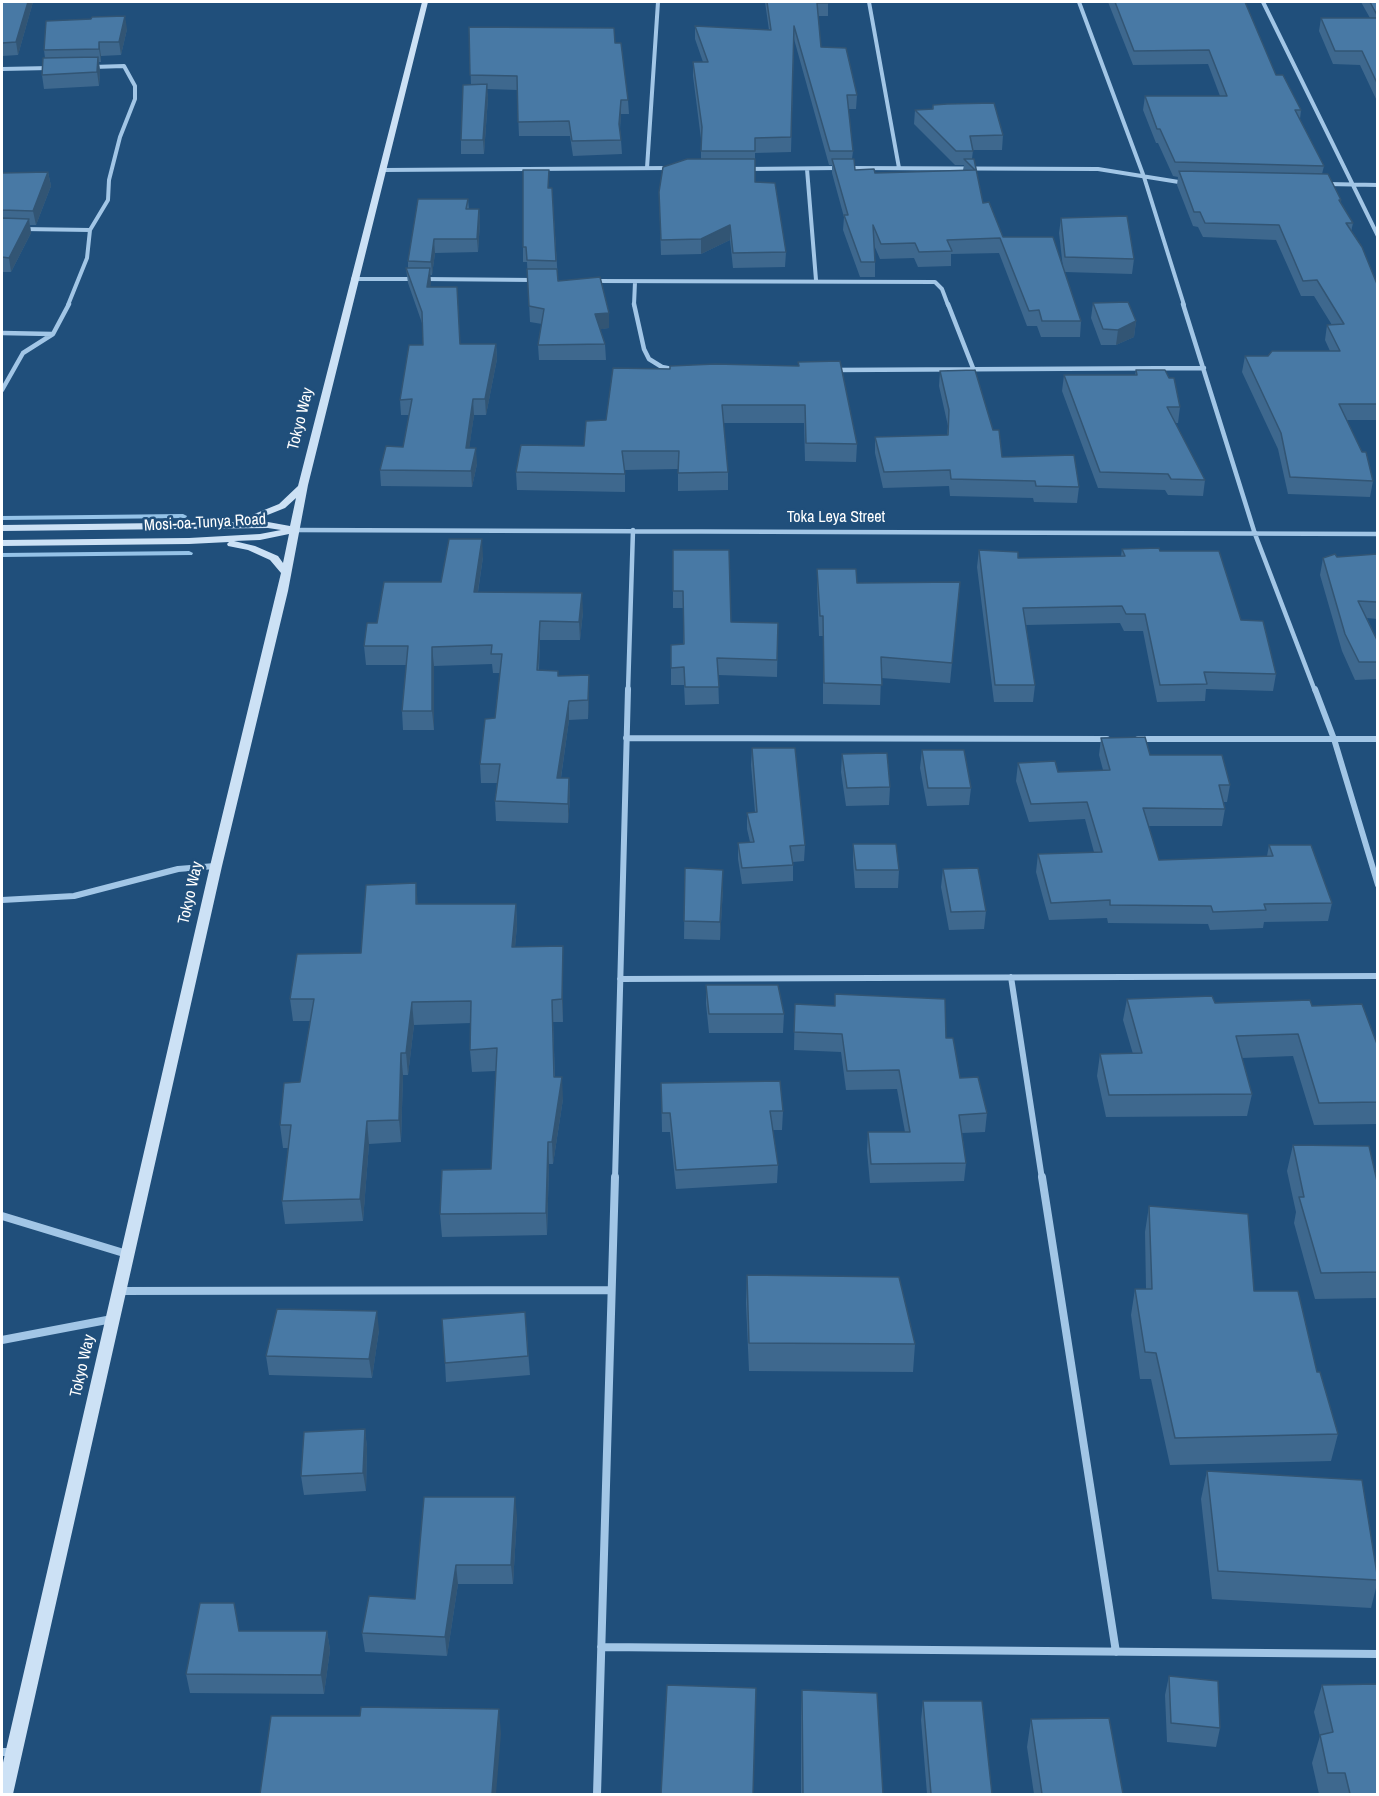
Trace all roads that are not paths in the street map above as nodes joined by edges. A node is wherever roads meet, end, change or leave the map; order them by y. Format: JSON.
{"nodes":[{"id":1,"x":425,"y":2,"type":"edge"},
{"id":2,"x":658,"y":2,"type":"edge"},
{"id":3,"x":869,"y":2,"type":"edge"},
{"id":4,"x":1079,"y":2,"type":"edge"},
{"id":5,"x":1263,"y":2,"type":"edge"},
{"id":6,"x":57,"y":67,"type":"edge"},
{"id":7,"x":90,"y":67,"type":"edge"},
{"id":8,"x":2,"y":69,"type":"edge"},
{"id":9,"x":647,"y":168,"type":"junction"},
{"id":10,"x":681,"y":168,"type":"edge"},
{"id":11,"x":738,"y":168,"type":"edge"},
{"id":12,"x":899,"y":168,"type":"junction"},
{"id":13,"x":807,"y":169,"type":"junction"},
{"id":14,"x":384,"y":170,"type":"junction"},
{"id":15,"x":1144,"y":177,"type":"junction"},
{"id":16,"x":1192,"y":183,"type":"edge"},
{"id":17,"x":1319,"y":184,"type":"edge"},
{"id":18,"x":1353,"y":185,"type":"junction"},
{"id":19,"x":1377,"y":185,"type":"edge"},
{"id":20,"x":12,"y":229,"type":"edge"},
{"id":21,"x":90,"y":230,"type":"junction"},
{"id":22,"x":1377,"y":236,"type":"edge"},
{"id":23,"x":354,"y":279,"type":"junction"},
{"id":24,"x":541,"y":280,"type":"edge"},
{"id":25,"x":816,"y":280,"type":"junction"},
{"id":26,"x":588,"y":281,"type":"edge"},
{"id":27,"x":635,"y":282,"type":"junction"},
{"id":28,"x":2,"y":333,"type":"edge"},
{"id":29,"x":53,"y":334,"type":"junction"},
{"id":30,"x":973,"y":368,"type":"junction"},
{"id":31,"x":1204,"y":368,"type":"junction"},
{"id":32,"x":686,"y":370,"type":"edge"},
{"id":33,"x":827,"y":370,"type":"edge"},
{"id":34,"x":2,"y":390,"type":"edge"},
{"id":35,"x":303,"y":485,"type":"junction"},
{"id":36,"x":220,"y":525,"type":"junction"},
{"id":37,"x":2,"y":528,"type":"edge"},
{"id":38,"x":295,"y":530,"type":"junction"},
{"id":39,"x":633,"y":530,"type":"junction"},
{"id":40,"x":1255,"y":534,"type":"junction"},
{"id":41,"x":1377,"y":534,"type":"edge"},
{"id":42,"x":189,"y":541,"type":"junction"},
{"id":43,"x":2,"y":543,"type":"edge"},
{"id":44,"x":287,"y":573,"type":"junction"},
{"id":45,"x":626,"y":738,"type":"junction"},
{"id":46,"x":1110,"y":739,"type":"edge"},
{"id":47,"x":1133,"y":739,"type":"edge"},
{"id":48,"x":1334,"y":739,"type":"junction"},
{"id":49,"x":1377,"y":739,"type":"edge"},
{"id":50,"x":216,"y":866,"type":"junction"},
{"id":51,"x":1377,"y":885,"type":"edge"},
{"id":52,"x":2,"y":900,"type":"edge"},
{"id":53,"x":1377,"y":976,"type":"edge"},
{"id":54,"x":1011,"y":977,"type":"junction"},
{"id":55,"x":620,"y":979,"type":"junction"},
{"id":56,"x":2,"y":1216,"type":"edge"},
{"id":57,"x":127,"y":1254,"type":"junction"},
{"id":58,"x":611,"y":1290,"type":"junction"},
{"id":59,"x":119,"y":1291,"type":"junction"},
{"id":60,"x":112,"y":1319,"type":"junction"},
{"id":61,"x":2,"y":1340,"type":"edge"},
{"id":62,"x":601,"y":1647,"type":"junction"},
{"id":63,"x":1116,"y":1652,"type":"junction"},
{"id":64,"x":1377,"y":1654,"type":"edge"},
{"id":65,"x":8,"y":1752,"type":"edge"},
{"id":66,"x":4,"y":1794,"type":"edge"},
{"id":67,"x":597,"y":1794,"type":"edge"}],
"edges":[{"from":1,"to":14,"type":"main road","name":"Tokyo Way"},
{"from":2,"to":9,"type":"street"},
{"from":3,"to":12,"type":"street"},
{"from":4,"to":15,"type":"street"},
{"from":5,"to":18,"type":"street"},
{"from":6,"to":8,"type":"street"},
{"from":7,"to":21,"type":"street"},
{"from":9,"to":10,"type":"street"},
{"from":9,"to":14,"type":"street"},
{"from":11,"to":13,"type":"street"},
{"from":12,"to":13,"type":"street"},
{"from":12,"to":15,"type":"street"},
{"from":13,"to":25,"type":"street"},
{"from":14,"to":23,"type":"main road","name":"Tokyo Way"},
{"from":15,"to":16,"type":"street"},
{"from":15,"to":31,"type":"street"},
{"from":17,"to":18,"type":"street"},
{"from":18,"to":19,"type":"street"},
{"from":18,"to":22,"type":"street"},
{"from":20,"to":21,"type":"street"},
{"from":21,"to":29,"type":"street"},
{"from":23,"to":24,"type":"street"},
{"from":23,"to":35,"type":"main road","name":"Tokyo Way"},
{"from":25,"to":27,"type":"street"},
{"from":25,"to":30,"type":"street"},
{"from":26,"to":27,"type":"street"},
{"from":27,"to":32,"type":"street"},
{"from":28,"to":29,"type":"street"},
{"from":29,"to":34,"type":"street"},
{"from":30,"to":31,"type":"street"},
{"from":30,"to":33,"type":"street"},
{"from":31,"to":40,"type":"street"},
{"from":35,"to":36,"type":"main road"},
{"from":35,"to":38,"type":"main road","name":"Tokyo Way"},
{"from":36,"to":37,"type":"main road","name":"Mosi-oa-Tunya Road"},
{"from":36,"to":38,"type":"main road","name":"Mosi-oa-Tunya Road"},
{"from":38,"to":39,"type":"street","name":"Toka Leya Street"},
{"from":38,"to":42,"type":"main road","name":"Mosi-oa-Tunya Road"},
{"from":38,"to":44,"type":"main road","name":"Tokyo Way"},
{"from":39,"to":40,"type":"street","name":"Toka Leya Street"},
{"from":39,"to":45,"type":"street"},
{"from":40,"to":41,"type":"street","name":"Toka Leya Street"},
{"from":40,"to":48,"type":"street"},
{"from":42,"to":43,"type":"main road","name":"Mosi-oa-Tunya Road"},
{"from":42,"to":44,"type":"main road"},
{"from":44,"to":50,"type":"main road","name":"Tokyo Way"},
{"from":45,"to":46,"type":"street"},
{"from":45,"to":55,"type":"street"},
{"from":47,"to":48,"type":"street"},
{"from":48,"to":49,"type":"street"},
{"from":48,"to":51,"type":"street"},
{"from":50,"to":52,"type":"street"},
{"from":50,"to":57,"type":"main road","name":"Tokyo Way"},
{"from":53,"to":54,"type":"street"},
{"from":54,"to":55,"type":"street"},
{"from":54,"to":63,"type":"street"},
{"from":55,"to":58,"type":"street"},
{"from":56,"to":57,"type":"street"},
{"from":57,"to":59,"type":"main road","name":"Tokyo Way"},
{"from":58,"to":59,"type":"street"},
{"from":58,"to":62,"type":"street"},
{"from":59,"to":60,"type":"main road","name":"Tokyo Way"},
{"from":60,"to":61,"type":"street"},
{"from":60,"to":65,"type":"main road","name":"Tokyo Way"},
{"from":62,"to":63,"type":"street"},
{"from":62,"to":67,"type":"street"},
{"from":63,"to":64,"type":"street"},
{"from":65,"to":66,"type":"main road","name":"Tokyo Way"}]}
